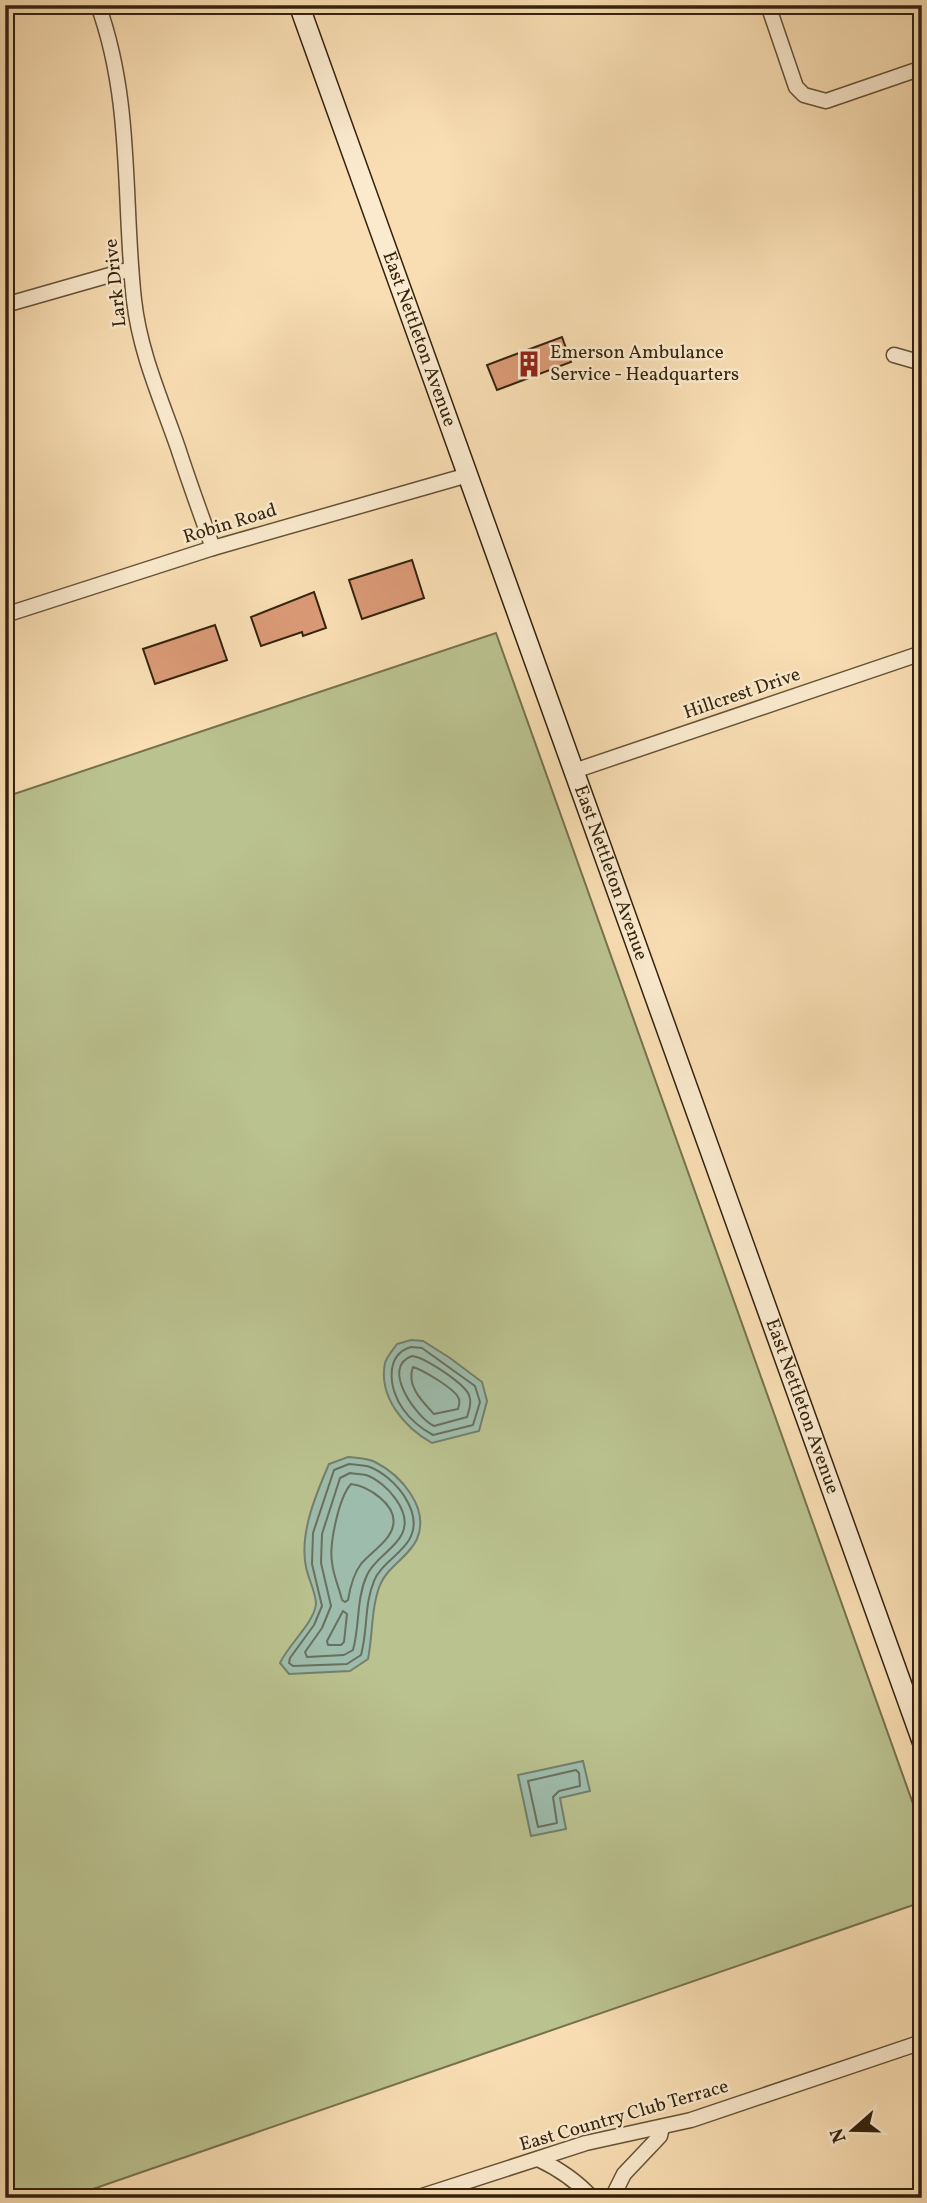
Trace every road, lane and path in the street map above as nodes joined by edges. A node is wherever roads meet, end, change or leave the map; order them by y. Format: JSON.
{"nodes":[{"id":1,"x":98,"y":5,"type":"edge"},
{"id":2,"x":299,"y":5,"type":"edge"},
{"id":3,"x":768,"y":5,"type":"edge"},
{"id":4,"x":922,"y":68,"type":"edge"},
{"id":5,"x":131,"y":269,"type":"junction"},
{"id":6,"x":5,"y":305,"type":"edge"},
{"id":7,"x":894,"y":355,"type":"dead end"},
{"id":8,"x":922,"y":363,"type":"edge"},
{"id":9,"x":468,"y":475,"type":"junction"},
{"id":10,"x":213,"y":548,"type":"junction"},
{"id":11,"x":5,"y":615,"type":"edge"},
{"id":12,"x":922,"y":653,"type":"edge"},
{"id":13,"x":574,"y":771,"type":"junction"},
{"id":14,"x":922,"y":1741,"type":"edge"},
{"id":15,"x":922,"y":2042,"type":"edge"},
{"id":16,"x":662,"y":2127,"type":"junction"},
{"id":17,"x":538,"y":2159,"type":"junction"},
{"id":18,"x":416,"y":2198,"type":"edge"},
{"id":19,"x":592,"y":2198,"type":"edge"},
{"id":20,"x":612,"y":2198,"type":"edge"}],
"edges":[{"from":1,"to":5,"type":"street","name":"Lark Drive"},
{"from":2,"to":9,"type":"main road","name":"East Nettleton Avenue"},
{"from":3,"to":4,"type":"street"},
{"from":5,"to":6,"type":"street"},
{"from":5,"to":10,"type":"street","name":"Lark Drive"},
{"from":7,"to":8,"type":"street"},
{"from":9,"to":10,"type":"street","name":"Robin Road"},
{"from":9,"to":13,"type":"main road","name":"East Nettleton Avenue"},
{"from":10,"to":11,"type":"street","name":"Robin Road"},
{"from":12,"to":13,"type":"street","name":"Hillcrest Drive"},
{"from":13,"to":14,"type":"main road","name":"East Nettleton Avenue"},
{"from":15,"to":16,"type":"street","name":"East Country Club Terrace"},
{"from":16,"to":17,"type":"street","name":"East Country Club Terrace"},
{"from":16,"to":20,"type":"street"},
{"from":17,"to":18,"type":"street","name":"East Country Club Terrace"},
{"from":17,"to":19,"type":"street"}]}
